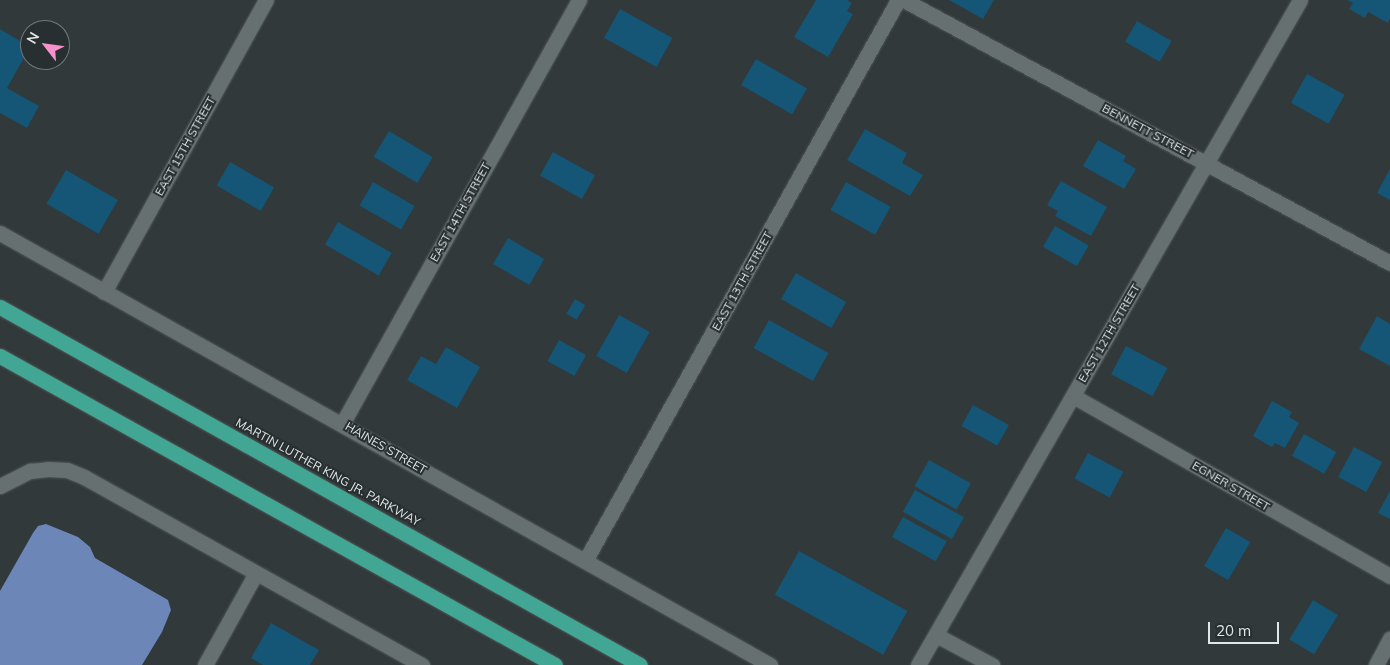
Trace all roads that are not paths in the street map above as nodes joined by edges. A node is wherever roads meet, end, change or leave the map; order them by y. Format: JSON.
{"nodes":[{"id":1,"x":266,"y":0,"type":"edge"},
{"id":2,"x":579,"y":0,"type":"edge"},
{"id":3,"x":898,"y":0,"type":"edge"},
{"id":4,"x":904,"y":0,"type":"edge"},
{"id":5,"x":1300,"y":0,"type":"edge"},
{"id":6,"x":1208,"y":163,"type":"junction"},
{"id":7,"x":0,"y":233,"type":"edge"},
{"id":8,"x":1390,"y":264,"type":"edge"},
{"id":9,"x":104,"y":292,"type":"junction"},
{"id":10,"x":0,"y":307,"type":"edge"},
{"id":11,"x":0,"y":356,"type":"edge"},
{"id":12,"x":1073,"y":396,"type":"junction"},
{"id":13,"x":342,"y":424,"type":"junction"},
{"id":14,"x":0,"y":486,"type":"edge"},
{"id":15,"x":585,"y":561,"type":"junction"},
{"id":16,"x":256,"y":573,"type":"junction"},
{"id":17,"x":1390,"y":576,"type":"edge"},
{"id":18,"x":936,"y":635,"type":"junction"},
{"id":19,"x":1390,"y":639,"type":"edge"},
{"id":20,"x":205,"y":665,"type":"edge"},
{"id":21,"x":422,"y":665,"type":"edge"},
{"id":22,"x":555,"y":665,"type":"edge"},
{"id":23,"x":640,"y":665,"type":"edge"},
{"id":24,"x":770,"y":665,"type":"edge"},
{"id":25,"x":918,"y":665,"type":"edge"},
{"id":26,"x":992,"y":665,"type":"edge"},
{"id":27,"x":1376,"y":665,"type":"edge"}],
"edges":[{"from":1,"to":9,"type":"street","name":"EAST 15TH STREET"},
{"from":2,"to":13,"type":"street","name":"EAST 14TH STREET"},
{"from":3,"to":15,"type":"street","name":"EAST 13TH STREET"},
{"from":4,"to":6,"type":"street","name":"BENNETT STREET"},
{"from":5,"to":6,"type":"street","name":"EAST 12TH STREET"},
{"from":6,"to":8,"type":"street","name":"BENNETT STREET"},
{"from":6,"to":12,"type":"street","name":"EAST 12TH STREET"},
{"from":7,"to":9,"type":"street","name":"HAINES STREET"},
{"from":9,"to":13,"type":"street","name":"HAINES STREET"},
{"from":10,"to":23,"type":"highway","name":"MARTIN LUTHER KING JR. PARKWAY"},
{"from":11,"to":22,"type":"highway"},
{"from":12,"to":17,"type":"street","name":"EGNER STREET"},
{"from":12,"to":18,"type":"street","name":"EAST 12TH STREET"},
{"from":13,"to":15,"type":"street","name":"HAINES STREET"},
{"from":14,"to":16,"type":"street"},
{"from":15,"to":24,"type":"street","name":"HAINES STREET"},
{"from":16,"to":20,"type":"street"},
{"from":16,"to":21,"type":"street"},
{"from":18,"to":25,"type":"street","name":"EAST 12TH STREET"},
{"from":18,"to":26,"type":"street"},
{"from":19,"to":27,"type":"street"}]}
